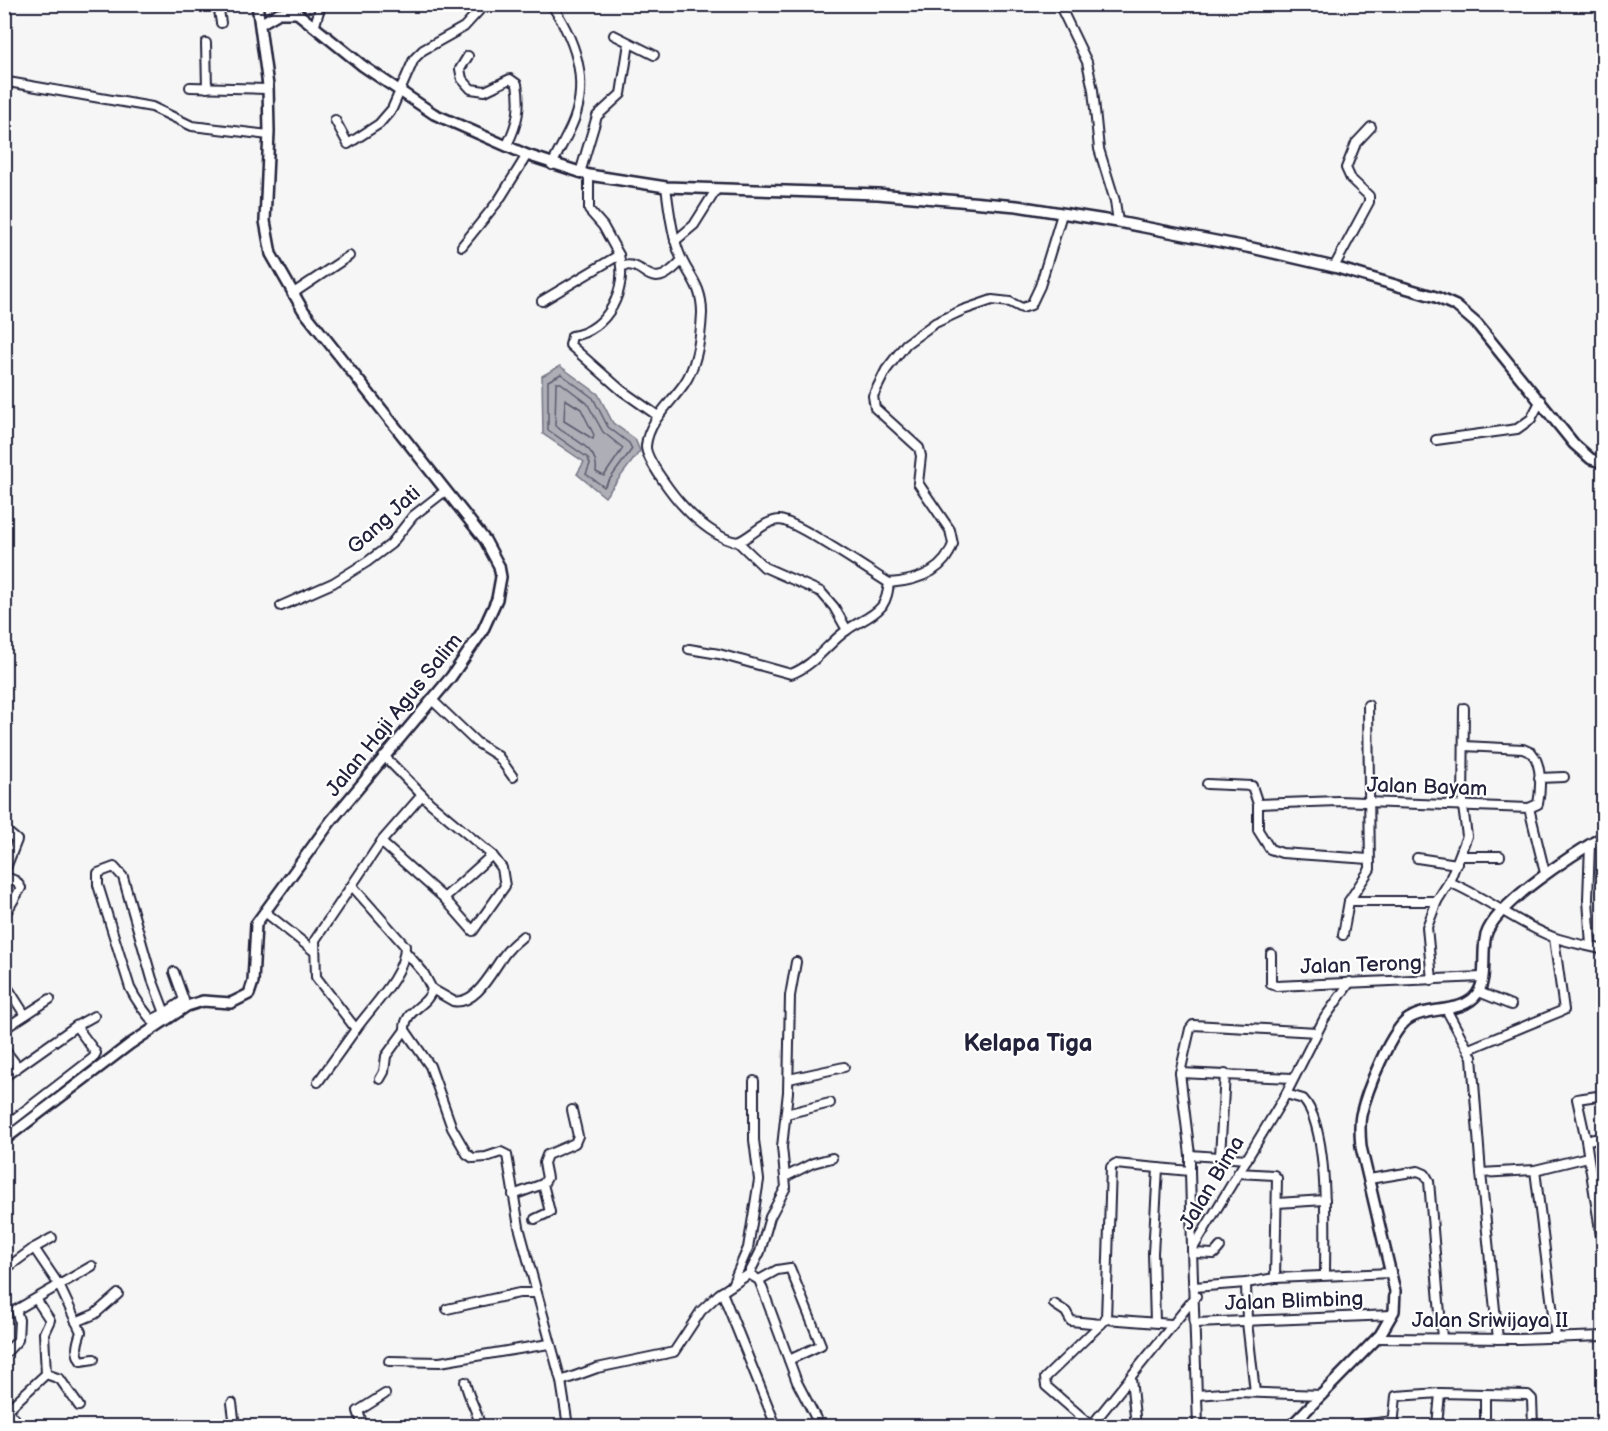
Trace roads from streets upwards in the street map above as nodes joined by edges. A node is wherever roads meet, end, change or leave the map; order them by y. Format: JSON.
{"nodes":[{"id":1,"x":218,"y":4,"type":"edge"},
{"id":2,"x":257,"y":4,"type":"edge"},
{"id":3,"x":286,"y":4,"type":"edge"},
{"id":4,"x":321,"y":4,"type":"edge"},
{"id":5,"x":485,"y":4,"type":"edge"},
{"id":6,"x":551,"y":4,"type":"edge"},
{"id":7,"x":1059,"y":4,"type":"edge"},
{"id":8,"x":295,"y":13,"type":"junction"},
{"id":9,"x":220,"y":23,"type":"dead end"},
{"id":10,"x":260,"y":24,"type":"junction"},
{"id":11,"x":315,"y":25,"type":"junction"},
{"id":12,"x":614,"y":35,"type":"dead end"},
{"id":13,"x":206,"y":43,"type":"dead end"},
{"id":14,"x":629,"y":43,"type":"junction"},
{"id":15,"x":654,"y":55,"type":"dead end"},
{"id":16,"x":468,"y":56,"type":"dead end"},
{"id":17,"x":8,"y":82,"type":"dead end"},
{"id":18,"x":190,"y":87,"type":"dead end"},
{"id":19,"x":207,"y":88,"type":"junction"},
{"id":20,"x":268,"y":89,"type":"junction"},
{"id":21,"x":400,"y":93,"type":"junction"},
{"id":22,"x":335,"y":120,"type":"dead end"},
{"id":23,"x":1371,"y":127,"type":"dead end"},
{"id":24,"x":269,"y":135,"type":"junction"},
{"id":25,"x":507,"y":145,"type":"junction"},
{"id":26,"x":527,"y":155,"type":"junction"},
{"id":27,"x":552,"y":165,"type":"junction"},
{"id":28,"x":585,"y":174,"type":"junction"},
{"id":29,"x":666,"y":187,"type":"junction"},
{"id":30,"x":716,"y":190,"type":"junction"},
{"id":31,"x":1062,"y":213,"type":"junction"},
{"id":32,"x":1118,"y":222,"type":"junction"},
{"id":33,"x":675,"y":242,"type":"junction"},
{"id":34,"x":462,"y":246,"type":"dead end"},
{"id":35,"x":619,"y":255,"type":"junction"},
{"id":36,"x":349,"y":256,"type":"dead end"},
{"id":37,"x":682,"y":260,"type":"junction"},
{"id":38,"x":622,"y":266,"type":"junction"},
{"id":39,"x":1334,"y":267,"type":"junction"},
{"id":40,"x":292,"y":294,"type":"junction"},
{"id":41,"x":542,"y":301,"type":"dead end"},
{"id":42,"x":1540,"y":400,"type":"junction"},
{"id":43,"x":658,"y":416,"type":"junction"},
{"id":44,"x":1436,"y":440,"type":"dead end"},
{"id":45,"x":1604,"y":463,"type":"edge"},
{"id":46,"x":445,"y":491,"type":"junction"},
{"id":47,"x":738,"y":542,"type":"junction"},
{"id":48,"x":889,"y":583,"type":"junction"},
{"id":49,"x":281,"y":606,"type":"dead end"},
{"id":50,"x":847,"y":630,"type":"junction"},
{"id":51,"x":689,"y":649,"type":"dead end"},
{"id":52,"x":431,"y":699,"type":"junction"},
{"id":53,"x":1368,"y":705,"type":"dead end"},
{"id":54,"x":1464,"y":708,"type":"dead end"},
{"id":55,"x":1464,"y":746,"type":"junction"},
{"id":56,"x":384,"y":756,"type":"junction"},
{"id":57,"x":513,"y":777,"type":"dead end"},
{"id":58,"x":1564,"y":777,"type":"dead end"},
{"id":59,"x":1539,"y":778,"type":"junction"},
{"id":60,"x":1207,"y":784,"type":"dead end"},
{"id":61,"x":422,"y":795,"type":"junction"},
{"id":62,"x":1258,"y":804,"type":"junction"},
{"id":63,"x":1369,"y":804,"type":"junction"},
{"id":64,"x":1463,"y":807,"type":"junction"},
{"id":65,"x":1529,"y":808,"type":"junction"},
{"id":66,"x":4,"y":829,"type":"edge"},
{"id":67,"x":1604,"y":836,"type":"edge"},
{"id":68,"x":381,"y":842,"type":"junction"},
{"id":69,"x":1590,"y":844,"type":"junction"},
{"id":70,"x":492,"y":855,"type":"junction"},
{"id":71,"x":1500,"y":855,"type":"dead end"},
{"id":72,"x":1461,"y":856,"type":"junction"},
{"id":73,"x":1417,"y":858,"type":"dead end"},
{"id":74,"x":1369,"y":859,"type":"junction"},
{"id":75,"x":1457,"y":864,"type":"junction"},
{"id":76,"x":1545,"y":873,"type":"junction"},
{"id":77,"x":4,"y":874,"type":"edge"},
{"id":78,"x":1449,"y":882,"type":"junction"},
{"id":79,"x":353,"y":887,"type":"junction"},
{"id":80,"x":444,"y":898,"type":"junction"},
{"id":81,"x":1349,"y":901,"type":"junction"},
{"id":82,"x":1437,"y":901,"type":"junction"},
{"id":83,"x":264,"y":912,"type":"junction"},
{"id":84,"x":1502,"y":913,"type":"junction"},
{"id":85,"x":4,"y":916,"type":"edge"},
{"id":86,"x":1343,"y":935,"type":"dead end"},
{"id":87,"x":523,"y":936,"type":"dead end"},
{"id":88,"x":1554,"y":938,"type":"junction"},
{"id":89,"x":1591,"y":946,"type":"junction"},
{"id":90,"x":1604,"y":950,"type":"edge"},
{"id":91,"x":314,"y":951,"type":"junction"},
{"id":92,"x":405,"y":951,"type":"junction"},
{"id":93,"x":1271,"y":954,"type":"dead end"},
{"id":94,"x":796,"y":962,"type":"dead end"},
{"id":95,"x":174,"y":972,"type":"dead end"},
{"id":96,"x":1482,"y":977,"type":"junction"},
{"id":97,"x":1432,"y":980,"type":"junction"},
{"id":98,"x":4,"y":981,"type":"edge"},
{"id":99,"x":1350,"y":982,"type":"junction"},
{"id":100,"x":432,"y":989,"type":"junction"},
{"id":101,"x":1479,"y":992,"type":"junction"},
{"id":102,"x":50,"y":999,"type":"dead end"},
{"id":103,"x":1511,"y":1005,"type":"dead end"},
{"id":104,"x":1446,"y":1009,"type":"junction"},
{"id":105,"x":165,"y":1013,"type":"junction"},
{"id":106,"x":25,"y":1015,"type":"junction"},
{"id":107,"x":94,"y":1016,"type":"dead end"},
{"id":108,"x":154,"y":1023,"type":"junction"},
{"id":109,"x":76,"y":1026,"type":"junction"},
{"id":110,"x":4,"y":1029,"type":"edge"},
{"id":111,"x":356,"y":1029,"type":"junction"},
{"id":112,"x":405,"y":1030,"type":"junction"},
{"id":113,"x":1317,"y":1032,"type":"junction"},
{"id":114,"x":4,"y":1049,"type":"edge"},
{"id":115,"x":1469,"y":1049,"type":"junction"},
{"id":116,"x":18,"y":1067,"type":"junction"},
{"id":117,"x":844,"y":1067,"type":"dead end"},
{"id":118,"x":1180,"y":1073,"type":"junction"},
{"id":119,"x":1225,"y":1074,"type":"junction"},
{"id":120,"x":4,"y":1077,"type":"edge"},
{"id":121,"x":1293,"y":1078,"type":"junction"},
{"id":122,"x":380,"y":1079,"type":"dead end"},
{"id":123,"x":789,"y":1079,"type":"junction"},
{"id":124,"x":318,"y":1082,"type":"dead end"},
{"id":125,"x":754,"y":1082,"type":"dead end"},
{"id":126,"x":1286,"y":1095,"type":"junction"},
{"id":127,"x":1604,"y":1095,"type":"edge"},
{"id":128,"x":830,"y":1103,"type":"dead end"},
{"id":129,"x":572,"y":1110,"type":"dead end"},
{"id":130,"x":786,"y":1114,"type":"junction"},
{"id":131,"x":6,"y":1123,"type":"edge"},
{"id":132,"x":1604,"y":1138,"type":"edge"},
{"id":133,"x":4,"y":1140,"type":"edge"},
{"id":134,"x":1586,"y":1140,"type":"junction"},
{"id":135,"x":1190,"y":1155,"type":"junction"},
{"id":136,"x":1220,"y":1156,"type":"junction"},
{"id":137,"x":832,"y":1158,"type":"dead end"},
{"id":138,"x":1588,"y":1158,"type":"junction"},
{"id":139,"x":1247,"y":1159,"type":"junction"},
{"id":140,"x":1158,"y":1168,"type":"junction"},
{"id":141,"x":1535,"y":1170,"type":"junction"},
{"id":142,"x":1190,"y":1171,"type":"junction"},
{"id":143,"x":1238,"y":1173,"type":"junction"},
{"id":144,"x":1481,"y":1173,"type":"junction"},
{"id":145,"x":787,"y":1176,"type":"junction"},
{"id":146,"x":1369,"y":1179,"type":"junction"},
{"id":147,"x":543,"y":1184,"type":"junction"},
{"id":148,"x":513,"y":1195,"type":"junction"},
{"id":149,"x":1325,"y":1200,"type":"junction"},
{"id":150,"x":1277,"y":1203,"type":"junction"},
{"id":151,"x":535,"y":1219,"type":"dead end"},
{"id":152,"x":1602,"y":1235,"type":"edge"},
{"id":153,"x":52,"y":1238,"type":"dead end"},
{"id":154,"x":1220,"y":1247,"type":"dead end"},
{"id":155,"x":34,"y":1248,"type":"junction"},
{"id":156,"x":1192,"y":1251,"type":"junction"},
{"id":157,"x":1604,"y":1256,"type":"edge"},
{"id":158,"x":92,"y":1266,"type":"dead end"},
{"id":159,"x":4,"y":1270,"type":"edge"},
{"id":160,"x":1391,"y":1273,"type":"junction"},
{"id":161,"x":749,"y":1274,"type":"junction"},
{"id":162,"x":1325,"y":1275,"type":"junction"},
{"id":163,"x":1275,"y":1278,"type":"junction"},
{"id":164,"x":759,"y":1280,"type":"junction"},
{"id":165,"x":1246,"y":1283,"type":"junction"},
{"id":166,"x":59,"y":1285,"type":"junction"},
{"id":167,"x":731,"y":1286,"type":"junction"},
{"id":168,"x":1194,"y":1287,"type":"junction"},
{"id":169,"x":722,"y":1292,"type":"junction"},
{"id":170,"x":535,"y":1293,"type":"junction"},
{"id":171,"x":118,"y":1294,"type":"dead end"},
{"id":172,"x":1196,"y":1296,"type":"junction"},
{"id":173,"x":36,"y":1299,"type":"junction"},
{"id":174,"x":1054,"y":1304,"type":"dead end"},
{"id":175,"x":447,"y":1309,"type":"dead end"},
{"id":176,"x":1392,"y":1316,"type":"junction"},
{"id":177,"x":76,"y":1322,"type":"junction"},
{"id":178,"x":1104,"y":1322,"type":"junction"},
{"id":179,"x":1155,"y":1322,"type":"junction"},
{"id":180,"x":1247,"y":1322,"type":"junction"},
{"id":181,"x":1196,"y":1323,"type":"junction"},
{"id":182,"x":1171,"y":1324,"type":"junction"},
{"id":183,"x":1604,"y":1336,"type":"edge"},
{"id":184,"x":1377,"y":1338,"type":"junction"},
{"id":185,"x":1442,"y":1338,"type":"junction"},
{"id":186,"x":1556,"y":1338,"type":"junction"},
{"id":187,"x":1498,"y":1339,"type":"junction"},
{"id":188,"x":549,"y":1344,"type":"junction"},
{"id":189,"x":4,"y":1355,"type":"edge"},
{"id":190,"x":94,"y":1359,"type":"dead end"},
{"id":191,"x":789,"y":1360,"type":"junction"},
{"id":192,"x":389,"y":1361,"type":"dead end"},
{"id":193,"x":46,"y":1374,"type":"junction"},
{"id":194,"x":1131,"y":1378,"type":"junction"},
{"id":195,"x":561,"y":1381,"type":"junction"},
{"id":196,"x":465,"y":1382,"type":"dead end"},
{"id":197,"x":1255,"y":1392,"type":"junction"},
{"id":198,"x":1440,"y":1393,"type":"junction"},
{"id":199,"x":385,"y":1394,"type":"dead end"},
{"id":200,"x":1197,"y":1395,"type":"junction"},
{"id":201,"x":1322,"y":1395,"type":"junction"},
{"id":202,"x":1485,"y":1396,"type":"junction"},
{"id":203,"x":232,"y":1403,"type":"dead end"},
{"id":204,"x":79,"y":1406,"type":"dead end"},
{"id":205,"x":6,"y":1410,"type":"edge"},
{"id":206,"x":1394,"y":1424,"type":"edge"},
{"id":207,"x":20,"y":1426,"type":"edge"},
{"id":208,"x":235,"y":1426,"type":"edge"},
{"id":209,"x":363,"y":1426,"type":"edge"},
{"id":210,"x":480,"y":1426,"type":"edge"},
{"id":211,"x":568,"y":1426,"type":"edge"},
{"id":212,"x":776,"y":1426,"type":"edge"},
{"id":213,"x":820,"y":1426,"type":"edge"},
{"id":214,"x":1092,"y":1426,"type":"edge"},
{"id":215,"x":1136,"y":1426,"type":"edge"},
{"id":216,"x":1198,"y":1426,"type":"edge"},
{"id":217,"x":1291,"y":1426,"type":"edge"},
{"id":218,"x":1349,"y":1426,"type":"edge"},
{"id":219,"x":1437,"y":1426,"type":"edge"},
{"id":220,"x":1485,"y":1426,"type":"edge"},
{"id":221,"x":1533,"y":1426,"type":"edge"}],
"edges":[{"from":1,"to":9,"type":"street"},
{"from":2,"to":10,"type":"street","name":"Jalan Haji Agus Salim"},
{"from":3,"to":8,"type":"street"},
{"from":4,"to":11,"type":"street"},
{"from":5,"to":21,"type":"street"},
{"from":6,"to":27,"type":"street"},
{"from":7,"to":32,"type":"street"},
{"from":8,"to":10,"type":"street"},
{"from":8,"to":11,"type":"street"},
{"from":10,"to":20,"type":"street","name":"Jalan Haji Agus Salim"},
{"from":11,"to":21,"type":"street"},
{"from":12,"to":14,"type":"street"},
{"from":13,"to":19,"type":"street"},
{"from":14,"to":15,"type":"street"},
{"from":14,"to":28,"type":"street"},
{"from":16,"to":25,"type":"street"},
{"from":17,"to":24,"type":"street"},
{"from":18,"to":19,"type":"street"},
{"from":19,"to":20,"type":"street"},
{"from":20,"to":24,"type":"street","name":"Jalan Haji Agus Salim"},
{"from":21,"to":22,"type":"street"},
{"from":21,"to":25,"type":"street"},
{"from":23,"to":39,"type":"street"},
{"from":24,"to":40,"type":"street","name":"Jalan Haji Agus Salim"},
{"from":25,"to":26,"type":"street"},
{"from":26,"to":27,"type":"street"},
{"from":26,"to":34,"type":"street"},
{"from":27,"to":28,"type":"street"},
{"from":28,"to":29,"type":"street"},
{"from":28,"to":35,"type":"street"},
{"from":29,"to":30,"type":"street"},
{"from":29,"to":33,"type":"street"},
{"from":30,"to":31,"type":"street"},
{"from":30,"to":33,"type":"street"},
{"from":31,"to":32,"type":"street"},
{"from":31,"to":48,"type":"street"},
{"from":32,"to":39,"type":"street"},
{"from":33,"to":37,"type":"street"},
{"from":35,"to":38,"type":"street"},
{"from":35,"to":41,"type":"street"},
{"from":36,"to":40,"type":"street"},
{"from":37,"to":38,"type":"street"},
{"from":37,"to":43,"type":"street"},
{"from":38,"to":43,"type":"street"},
{"from":39,"to":42,"type":"street"},
{"from":40,"to":46,"type":"street","name":"Jalan Haji Agus Salim"},
{"from":42,"to":44,"type":"street"},
{"from":42,"to":45,"type":"street"},
{"from":43,"to":47,"type":"street"},
{"from":46,"to":49,"type":"street","name":"Gang Jati"},
{"from":46,"to":52,"type":"street","name":"Jalan Haji Agus Salim"},
{"from":47,"to":48,"type":"street"},
{"from":47,"to":50,"type":"street"},
{"from":48,"to":50,"type":"street"},
{"from":50,"to":51,"type":"street"},
{"from":52,"to":56,"type":"street","name":"Jalan Haji Agus Salim"},
{"from":52,"to":57,"type":"street"},
{"from":53,"to":63,"type":"street"},
{"from":54,"to":55,"type":"street"},
{"from":55,"to":59,"type":"street"},
{"from":55,"to":64,"type":"street"},
{"from":56,"to":61,"type":"street"},
{"from":56,"to":83,"type":"street","name":"Jalan Haji Agus Salim"},
{"from":58,"to":59,"type":"street"},
{"from":59,"to":65,"type":"street"},
{"from":60,"to":62,"type":"street"},
{"from":61,"to":68,"type":"street"},
{"from":61,"to":70,"type":"street"},
{"from":62,"to":63,"type":"street","name":"Jalan Bayam"},
{"from":62,"to":74,"type":"street"},
{"from":63,"to":64,"type":"street","name":"Jalan Bayam"},
{"from":63,"to":74,"type":"street"},
{"from":64,"to":65,"type":"street","name":"Jalan Bayam"},
{"from":64,"to":72,"type":"street"},
{"from":65,"to":76,"type":"street"},
{"from":66,"to":77,"type":"street"},
{"from":67,"to":69,"type":"street"},
{"from":68,"to":79,"type":"street"},
{"from":68,"to":80,"type":"street"},
{"from":69,"to":76,"type":"street"},
{"from":69,"to":89,"type":"street"},
{"from":70,"to":80,"type":"street"},
{"from":70,"to":80,"type":"street"},
{"from":71,"to":72,"type":"street"},
{"from":72,"to":75,"type":"street"},
{"from":73,"to":75,"type":"street"},
{"from":74,"to":81,"type":"street"},
{"from":75,"to":78,"type":"street"},
{"from":76,"to":84,"type":"street"},
{"from":77,"to":85,"type":"street"},
{"from":78,"to":82,"type":"street"},
{"from":78,"to":84,"type":"street"},
{"from":79,"to":91,"type":"street"},
{"from":79,"to":92,"type":"street"},
{"from":81,"to":82,"type":"street"},
{"from":81,"to":86,"type":"street"},
{"from":82,"to":97,"type":"street"},
{"from":83,"to":91,"type":"street"},
{"from":83,"to":108,"type":"street","name":"Jalan Haji Agus Salim"},
{"from":84,"to":88,"type":"street"},
{"from":84,"to":96,"type":"street"},
{"from":87,"to":100,"type":"street"},
{"from":88,"to":89,"type":"street"},
{"from":88,"to":115,"type":"street"},
{"from":89,"to":90,"type":"street"},
{"from":91,"to":111,"type":"street"},
{"from":92,"to":100,"type":"street"},
{"from":92,"to":111,"type":"street"},
{"from":93,"to":99,"type":"street","name":"Jalan Terong"},
{"from":94,"to":123,"type":"street"},
{"from":95,"to":105,"type":"street"},
{"from":96,"to":97,"type":"street","name":"Jalan Terong"},
{"from":96,"to":101,"type":"street"},
{"from":97,"to":99,"type":"street","name":"Jalan Terong"},
{"from":98,"to":106,"type":"street"},
{"from":99,"to":113,"type":"street","name":"Jalan Bima"},
{"from":100,"to":112,"type":"street"},
{"from":101,"to":103,"type":"street"},
{"from":101,"to":104,"type":"street"},
{"from":102,"to":106,"type":"street"},
{"from":104,"to":115,"type":"street"},
{"from":104,"to":146,"type":"street"},
{"from":105,"to":108,"type":"street"},
{"from":105,"to":108,"type":"street"},
{"from":106,"to":110,"type":"street"},
{"from":107,"to":109,"type":"street"},
{"from":108,"to":133,"type":"street","name":"Jalan Haji Agus Salim"},
{"from":109,"to":116,"type":"street"},
{"from":109,"to":131,"type":"street"},
{"from":111,"to":124,"type":"street"},
{"from":112,"to":122,"type":"street"},
{"from":112,"to":148,"type":"street"},
{"from":113,"to":118,"type":"street"},
{"from":113,"to":121,"type":"street","name":"Jalan Bima"},
{"from":114,"to":116,"type":"street"},
{"from":115,"to":144,"type":"street"},
{"from":116,"to":120,"type":"street"},
{"from":117,"to":123,"type":"street"},
{"from":118,"to":119,"type":"street"},
{"from":118,"to":135,"type":"street"},
{"from":119,"to":121,"type":"street"},
{"from":119,"to":136,"type":"street"},
{"from":121,"to":126,"type":"street","name":"Jalan Bima"},
{"from":123,"to":130,"type":"street"},
{"from":125,"to":167,"type":"street"},
{"from":126,"to":139,"type":"street","name":"Jalan Bima"},
{"from":126,"to":149,"type":"street"},
{"from":127,"to":134,"type":"street"},
{"from":128,"to":130,"type":"street"},
{"from":129,"to":147,"type":"street"},
{"from":130,"to":145,"type":"street"},
{"from":132,"to":134,"type":"street"},
{"from":134,"to":138,"type":"street"},
{"from":135,"to":136,"type":"street"},
{"from":135,"to":142,"type":"street"},
{"from":136,"to":139,"type":"street"},
{"from":137,"to":145,"type":"street"},
{"from":138,"to":141,"type":"street"},
{"from":138,"to":152,"type":"street"},
{"from":139,"to":143,"type":"street","name":"Jalan Bima"},
{"from":140,"to":142,"type":"street"},
{"from":140,"to":178,"type":"street"},
{"from":140,"to":179,"type":"street"},
{"from":141,"to":144,"type":"street"},
{"from":141,"to":186,"type":"street"},
{"from":142,"to":156,"type":"street"},
{"from":143,"to":150,"type":"street"},
{"from":143,"to":156,"type":"street","name":"Jalan Bima"},
{"from":144,"to":187,"type":"street"},
{"from":145,"to":161,"type":"street"},
{"from":146,"to":160,"type":"street"},
{"from":146,"to":185,"type":"street"},
{"from":147,"to":148,"type":"street"},
{"from":147,"to":151,"type":"street"},
{"from":148,"to":170,"type":"street"},
{"from":149,"to":150,"type":"street"},
{"from":149,"to":162,"type":"street"},
{"from":150,"to":163,"type":"street"},
{"from":152,"to":157,"type":"street"},
{"from":153,"to":155,"type":"street"},
{"from":154,"to":156,"type":"street"},
{"from":155,"to":159,"type":"street"},
{"from":155,"to":166,"type":"street"},
{"from":156,"to":168,"type":"street","name":"Jalan Bima"},
{"from":158,"to":166,"type":"street"},
{"from":160,"to":162,"type":"street"},
{"from":160,"to":176,"type":"street"},
{"from":161,"to":164,"type":"street"},
{"from":161,"to":167,"type":"street"},
{"from":162,"to":163,"type":"street"},
{"from":163,"to":165,"type":"street"},
{"from":164,"to":191,"type":"street"},
{"from":164,"to":191,"type":"street"},
{"from":165,"to":168,"type":"street"},
{"from":165,"to":180,"type":"street"},
{"from":166,"to":173,"type":"street"},
{"from":166,"to":177,"type":"street"},
{"from":167,"to":169,"type":"street"},
{"from":168,"to":172,"type":"street","name":"Jalan Bima"},
{"from":169,"to":195,"type":"street"},
{"from":169,"to":212,"type":"street"},
{"from":170,"to":175,"type":"street"},
{"from":170,"to":188,"type":"street"},
{"from":171,"to":177,"type":"street"},
{"from":172,"to":181,"type":"street","name":"Jalan Bima"},
{"from":172,"to":182,"type":"street"},
{"from":173,"to":189,"type":"street"},
{"from":173,"to":193,"type":"street"},
{"from":174,"to":178,"type":"street"},
{"from":176,"to":180,"type":"street","name":"Jalan Blimbing"},
{"from":176,"to":184,"type":"street"},
{"from":177,"to":190,"type":"street"},
{"from":178,"to":179,"type":"street"},
{"from":178,"to":214,"type":"street"},
{"from":179,"to":182,"type":"street"},
{"from":180,"to":181,"type":"street","name":"Jalan Blimbing"},
{"from":180,"to":197,"type":"street"},
{"from":181,"to":200,"type":"street","name":"Jalan Bima"},
{"from":182,"to":194,"type":"street"},
{"from":183,"to":186,"type":"street","name":"Jalan Sriwijaya II"},
{"from":184,"to":185,"type":"street","name":"Jalan Sriwijaya II"},
{"from":184,"to":201,"type":"street"},
{"from":185,"to":187,"type":"street","name":"Jalan Sriwijaya II"},
{"from":186,"to":187,"type":"street","name":"Jalan Sriwijaya II"},
{"from":188,"to":192,"type":"street"},
{"from":188,"to":195,"type":"street"},
{"from":191,"to":213,"type":"street"},
{"from":193,"to":204,"type":"street"},
{"from":193,"to":205,"type":"street"},
{"from":194,"to":214,"type":"street"},
{"from":194,"to":215,"type":"street"},
{"from":195,"to":211,"type":"street"},
{"from":196,"to":210,"type":"street"},
{"from":197,"to":200,"type":"street"},
{"from":197,"to":201,"type":"street"},
{"from":198,"to":202,"type":"street"},
{"from":198,"to":206,"type":"street"},
{"from":198,"to":219,"type":"street"},
{"from":199,"to":209,"type":"street"},
{"from":200,"to":216,"type":"street","name":"Jalan Bima"},
{"from":201,"to":217,"type":"street"},
{"from":202,"to":220,"type":"street"},
{"from":202,"to":221,"type":"street"},
{"from":203,"to":208,"type":"street"},
{"from":205,"to":207,"type":"street"},
{"from":206,"to":218,"type":"street"}]}
